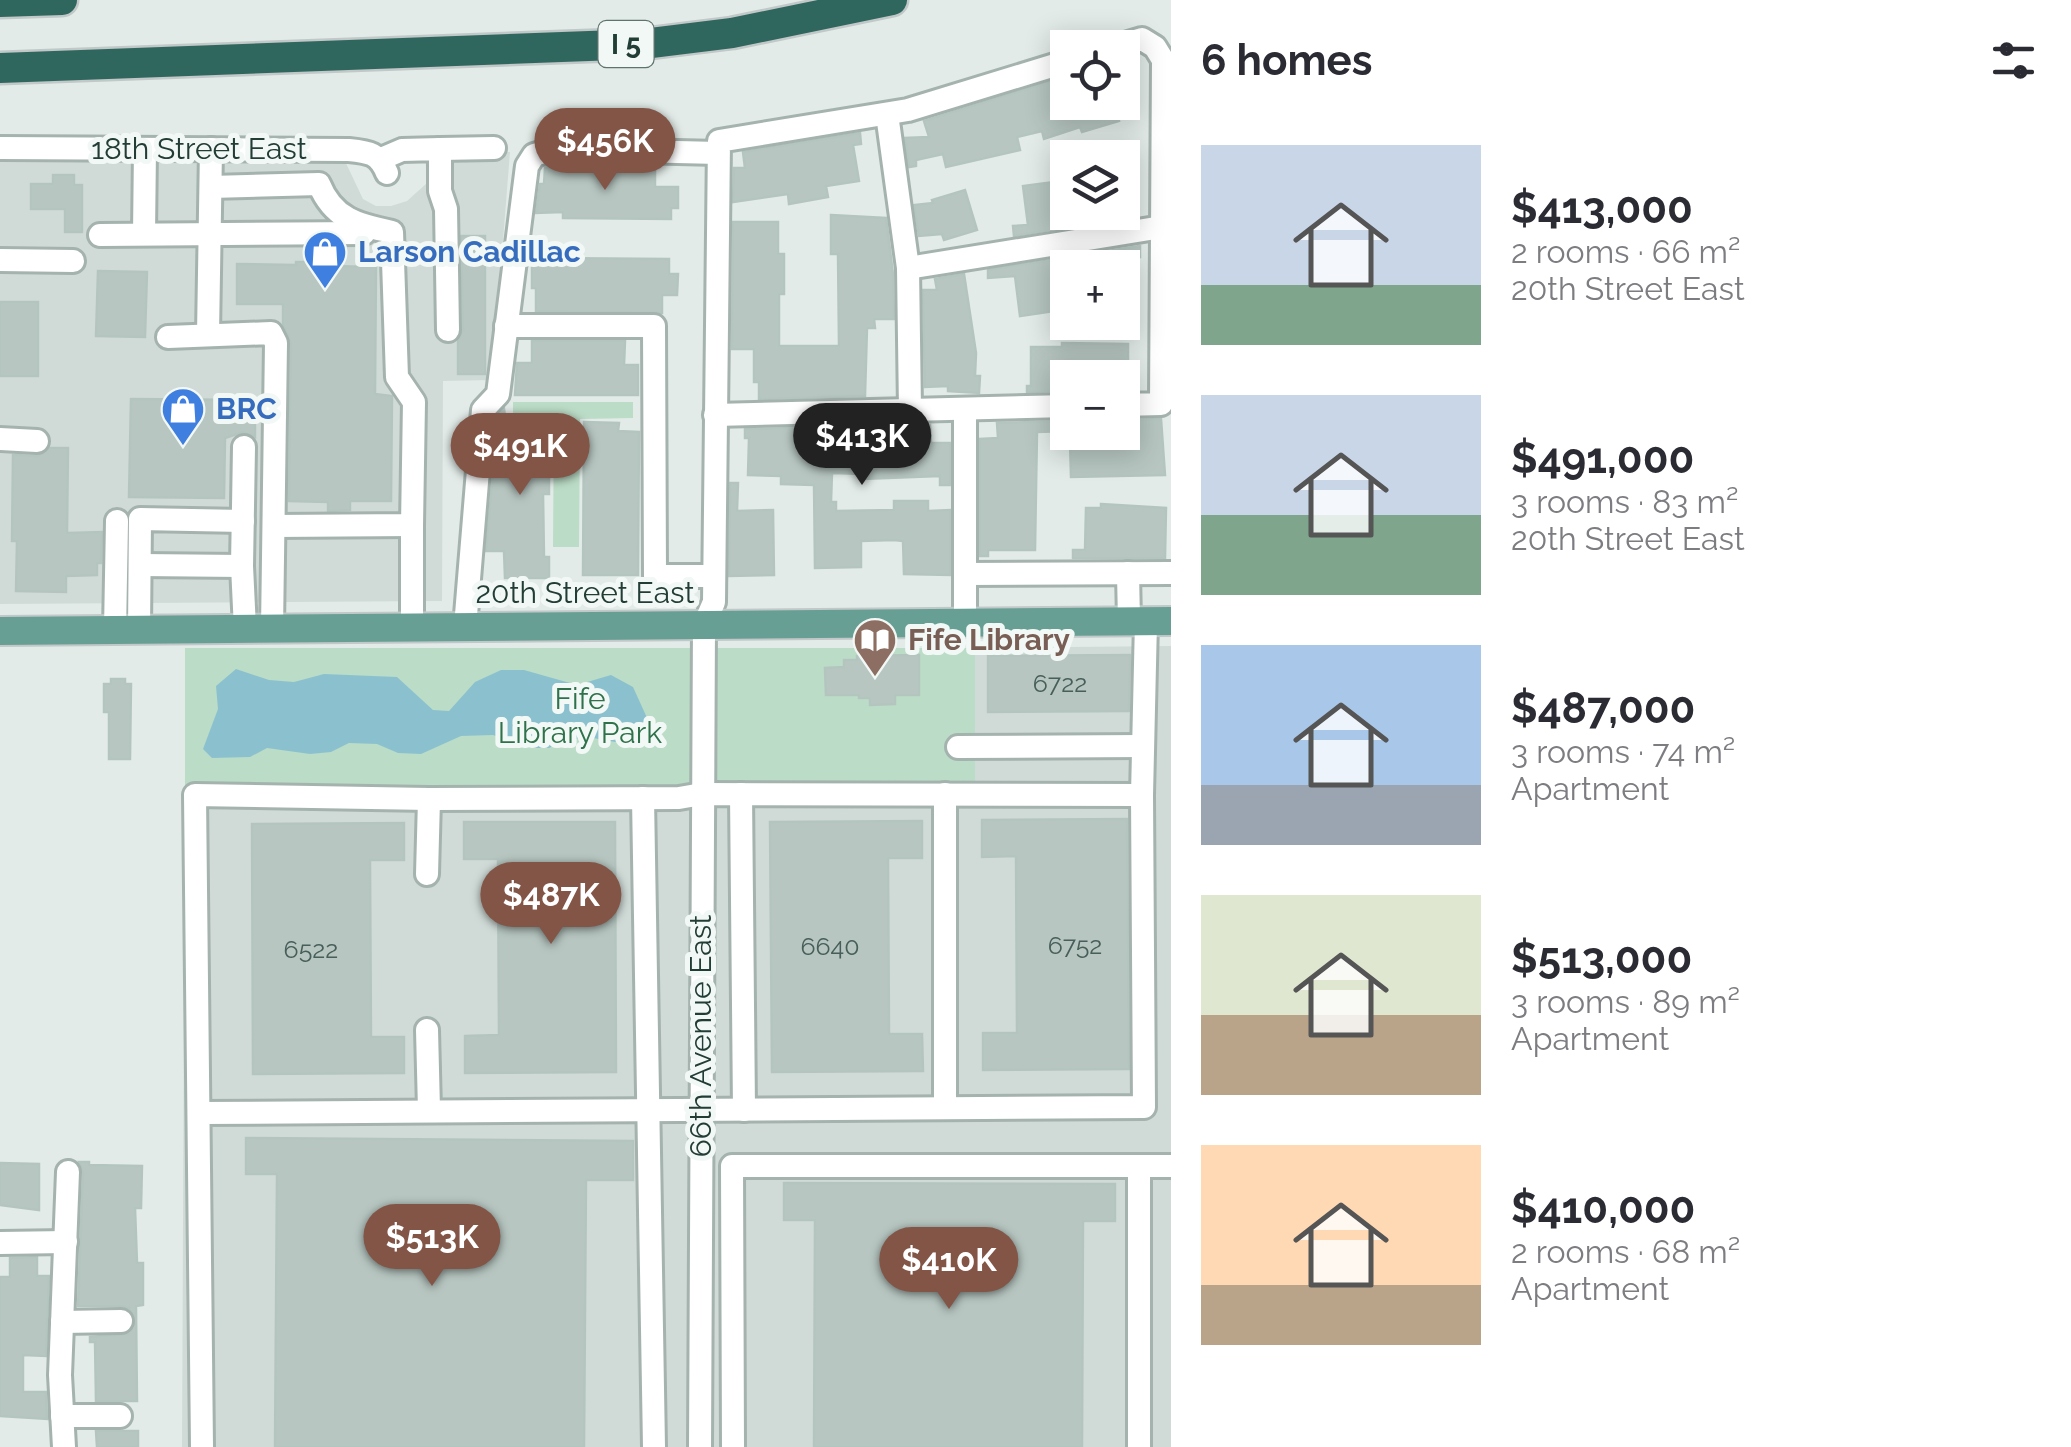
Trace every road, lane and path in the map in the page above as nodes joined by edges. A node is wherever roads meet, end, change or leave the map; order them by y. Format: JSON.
{"nodes":[{"id":1,"x":62,"y":0,"type":"edge"},
{"id":2,"x":892,"y":0,"type":"edge"},
{"id":3,"x":0,"y":2,"type":"edge"},
{"id":4,"x":1140,"y":40,"type":"edge"},
{"id":5,"x":1050,"y":67,"type":"edge"},
{"id":6,"x":0,"y":68,"type":"edge"},
{"id":7,"x":888,"y":114,"type":"junction"},
{"id":8,"x":0,"y":148,"type":"edge"},
{"id":9,"x":440,"y":148,"type":"junction"},
{"id":10,"x":494,"y":148,"type":"dead end"},
{"id":11,"x":145,"y":149,"type":"junction"},
{"id":12,"x":211,"y":149,"type":"junction"},
{"id":13,"x":718,"y":153,"type":"junction"},
{"id":14,"x":211,"y":188,"type":"junction"},
{"id":15,"x":1162,"y":227,"type":"junction"},
{"id":16,"x":392,"y":232,"type":"junction"},
{"id":17,"x":100,"y":234,"type":"dead end"},
{"id":18,"x":144,"y":234,"type":"junction"},
{"id":19,"x":210,"y":234,"type":"junction"},
{"id":20,"x":0,"y":260,"type":"edge"},
{"id":21,"x":73,"y":262,"type":"dead end"},
{"id":22,"x":908,"y":268,"type":"junction"},
{"id":23,"x":506,"y":326,"type":"junction"},
{"id":24,"x":448,"y":330,"type":"dead end"},
{"id":25,"x":208,"y":335,"type":"junction"},
{"id":26,"x":168,"y":337,"type":"dead end"},
{"id":27,"x":1140,"y":405,"type":"edge"},
{"id":28,"x":1050,"y":407,"type":"edge"},
{"id":29,"x":965,"y":409,"type":"junction"},
{"id":30,"x":910,"y":410,"type":"junction"},
{"id":31,"x":716,"y":415,"type":"junction"},
{"id":32,"x":0,"y":439,"type":"edge"},
{"id":33,"x":38,"y":441,"type":"dead end"},
{"id":34,"x":244,"y":447,"type":"dead end"},
{"id":35,"x":117,"y":521,"type":"dead end"},
{"id":36,"x":243,"y":521,"type":"junction"},
{"id":37,"x":412,"y":525,"type":"junction"},
{"id":38,"x":274,"y":526,"type":"junction"},
{"id":39,"x":141,"y":565,"type":"junction"},
{"id":40,"x":242,"y":566,"type":"junction"},
{"id":41,"x":965,"y":574,"type":"junction"},
{"id":42,"x":1128,"y":574,"type":"junction"},
{"id":43,"x":1170,"y":574,"type":"edge"},
{"id":44,"x":714,"y":576,"type":"junction"},
{"id":45,"x":1148,"y":621,"type":"edge"},
{"id":46,"x":965,"y":622,"type":"junction"},
{"id":47,"x":704,"y":625,"type":"junction"},
{"id":48,"x":464,"y":627,"type":"junction"},
{"id":49,"x":412,"y":628,"type":"junction"},
{"id":50,"x":258,"y":629,"type":"junction"},
{"id":51,"x":127,"y":630,"type":"junction"},
{"id":52,"x":0,"y":631,"type":"edge"},
{"id":53,"x":1142,"y":746,"type":"junction"},
{"id":54,"x":958,"y":747,"type":"dead end"},
{"id":55,"x":702,"y":794,"type":"junction"},
{"id":56,"x":742,"y":794,"type":"junction"},
{"id":57,"x":945,"y":794,"type":"junction"},
{"id":58,"x":1142,"y":795,"type":"junction"},
{"id":59,"x":644,"y":798,"type":"junction"},
{"id":60,"x":429,"y":799,"type":"junction"},
{"id":61,"x":427,"y":874,"type":"dead end"},
{"id":62,"x":427,"y":1030,"type":"dead end"},
{"id":63,"x":945,"y":1108,"type":"junction"},
{"id":64,"x":429,"y":1110,"type":"junction"},
{"id":65,"x":646,"y":1110,"type":"junction"},
{"id":66,"x":700,"y":1110,"type":"junction"},
{"id":67,"x":744,"y":1110,"type":"junction"},
{"id":68,"x":200,"y":1113,"type":"junction"},
{"id":69,"x":1139,"y":1166,"type":"junction"},
{"id":70,"x":1171,"y":1166,"type":"edge"},
{"id":71,"x":68,"y":1172,"type":"dead end"},
{"id":72,"x":0,"y":1242,"type":"edge"},
{"id":73,"x":66,"y":1242,"type":"junction"},
{"id":74,"x":121,"y":1321,"type":"dead end"},
{"id":75,"x":62,"y":1322,"type":"junction"},
{"id":76,"x":62,"y":1416,"type":"junction"},
{"id":77,"x":120,"y":1416,"type":"dead end"},
{"id":78,"x":64,"y":1447,"type":"edge"},
{"id":79,"x":202,"y":1447,"type":"edge"},
{"id":80,"x":654,"y":1447,"type":"edge"},
{"id":81,"x":700,"y":1447,"type":"edge"},
{"id":82,"x":733,"y":1447,"type":"edge"},
{"id":83,"x":1138,"y":1447,"type":"edge"}],
"edges":[{"from":1,"to":3,"type":"highway"},
{"from":2,"to":6,"type":"highway","number":"I 5"},
{"from":4,"to":15,"type":"street"},
{"from":5,"to":7,"type":"street"},
{"from":7,"to":13,"type":"street"},
{"from":7,"to":22,"type":"street"},
{"from":8,"to":11,"type":"street","name":"18th Street East"},
{"from":9,"to":10,"type":"street"},
{"from":9,"to":12,"type":"street","name":"18th Street East"},
{"from":9,"to":24,"type":"street"},
{"from":11,"to":12,"type":"street","name":"18th Street East"},
{"from":11,"to":18,"type":"street"},
{"from":12,"to":14,"type":"street"},
{"from":13,"to":23,"type":"street"},
{"from":13,"to":31,"type":"street","name":"66th Avenue East"},
{"from":14,"to":16,"type":"street"},
{"from":14,"to":19,"type":"street"},
{"from":15,"to":22,"type":"street"},
{"from":15,"to":27,"type":"street"},
{"from":16,"to":19,"type":"street"},
{"from":16,"to":37,"type":"street"},
{"from":17,"to":18,"type":"street"},
{"from":18,"to":19,"type":"street"},
{"from":19,"to":25,"type":"street"},
{"from":20,"to":21,"type":"street"},
{"from":22,"to":30,"type":"street"},
{"from":23,"to":44,"type":"street"},
{"from":23,"to":48,"type":"street"},
{"from":25,"to":26,"type":"street"},
{"from":25,"to":38,"type":"street"},
{"from":28,"to":29,"type":"street"},
{"from":29,"to":30,"type":"street"},
{"from":29,"to":41,"type":"street"},
{"from":30,"to":31,"type":"street"},
{"from":31,"to":44,"type":"street","name":"66th Avenue East"},
{"from":32,"to":33,"type":"street"},
{"from":34,"to":36,"type":"street"},
{"from":35,"to":51,"type":"street"},
{"from":36,"to":39,"type":"street"},
{"from":36,"to":40,"type":"street"},
{"from":37,"to":38,"type":"street"},
{"from":37,"to":49,"type":"street"},
{"from":38,"to":50,"type":"street"},
{"from":39,"to":40,"type":"street"},
{"from":39,"to":51,"type":"street"},
{"from":40,"to":50,"type":"street"},
{"from":41,"to":42,"type":"street"},
{"from":41,"to":46,"type":"street"},
{"from":42,"to":43,"type":"street"},
{"from":42,"to":45,"type":"street"},
{"from":44,"to":47,"type":"street","name":"66th Avenue East"},
{"from":45,"to":46,"type":"main road","name":"20th Street East"},
{"from":45,"to":53,"type":"street"},
{"from":46,"to":47,"type":"main road","name":"20th Street East"},
{"from":47,"to":48,"type":"main road","name":"20th Street East"},
{"from":47,"to":55,"type":"street","name":"66th Avenue East"},
{"from":48,"to":49,"type":"main road","name":"20th Street East"},
{"from":49,"to":50,"type":"main road","name":"20th Street East"},
{"from":50,"to":51,"type":"main road","name":"20th Street East"},
{"from":51,"to":52,"type":"main road","name":"20th Street East"},
{"from":53,"to":54,"type":"street"},
{"from":53,"to":58,"type":"street"},
{"from":55,"to":56,"type":"street"},
{"from":55,"to":59,"type":"street"},
{"from":55,"to":66,"type":"street","name":"66th Avenue East"},
{"from":56,"to":57,"type":"street"},
{"from":56,"to":67,"type":"street"},
{"from":57,"to":58,"type":"street"},
{"from":57,"to":63,"type":"street"},
{"from":58,"to":63,"type":"street"},
{"from":59,"to":60,"type":"street"},
{"from":59,"to":65,"type":"street"},
{"from":60,"to":61,"type":"street"},
{"from":60,"to":68,"type":"street"},
{"from":62,"to":64,"type":"street"},
{"from":63,"to":67,"type":"street"},
{"from":64,"to":65,"type":"street"},
{"from":64,"to":68,"type":"street"},
{"from":65,"to":66,"type":"street"},
{"from":65,"to":80,"type":"street"},
{"from":66,"to":67,"type":"street"},
{"from":66,"to":81,"type":"street","name":"66th Avenue East"},
{"from":68,"to":79,"type":"street"},
{"from":69,"to":70,"type":"street"},
{"from":69,"to":82,"type":"street"},
{"from":69,"to":83,"type":"street"},
{"from":71,"to":73,"type":"street"},
{"from":72,"to":73,"type":"street"},
{"from":73,"to":75,"type":"street"},
{"from":74,"to":75,"type":"street"},
{"from":75,"to":76,"type":"street"},
{"from":76,"to":77,"type":"street"},
{"from":76,"to":78,"type":"street"}]}
